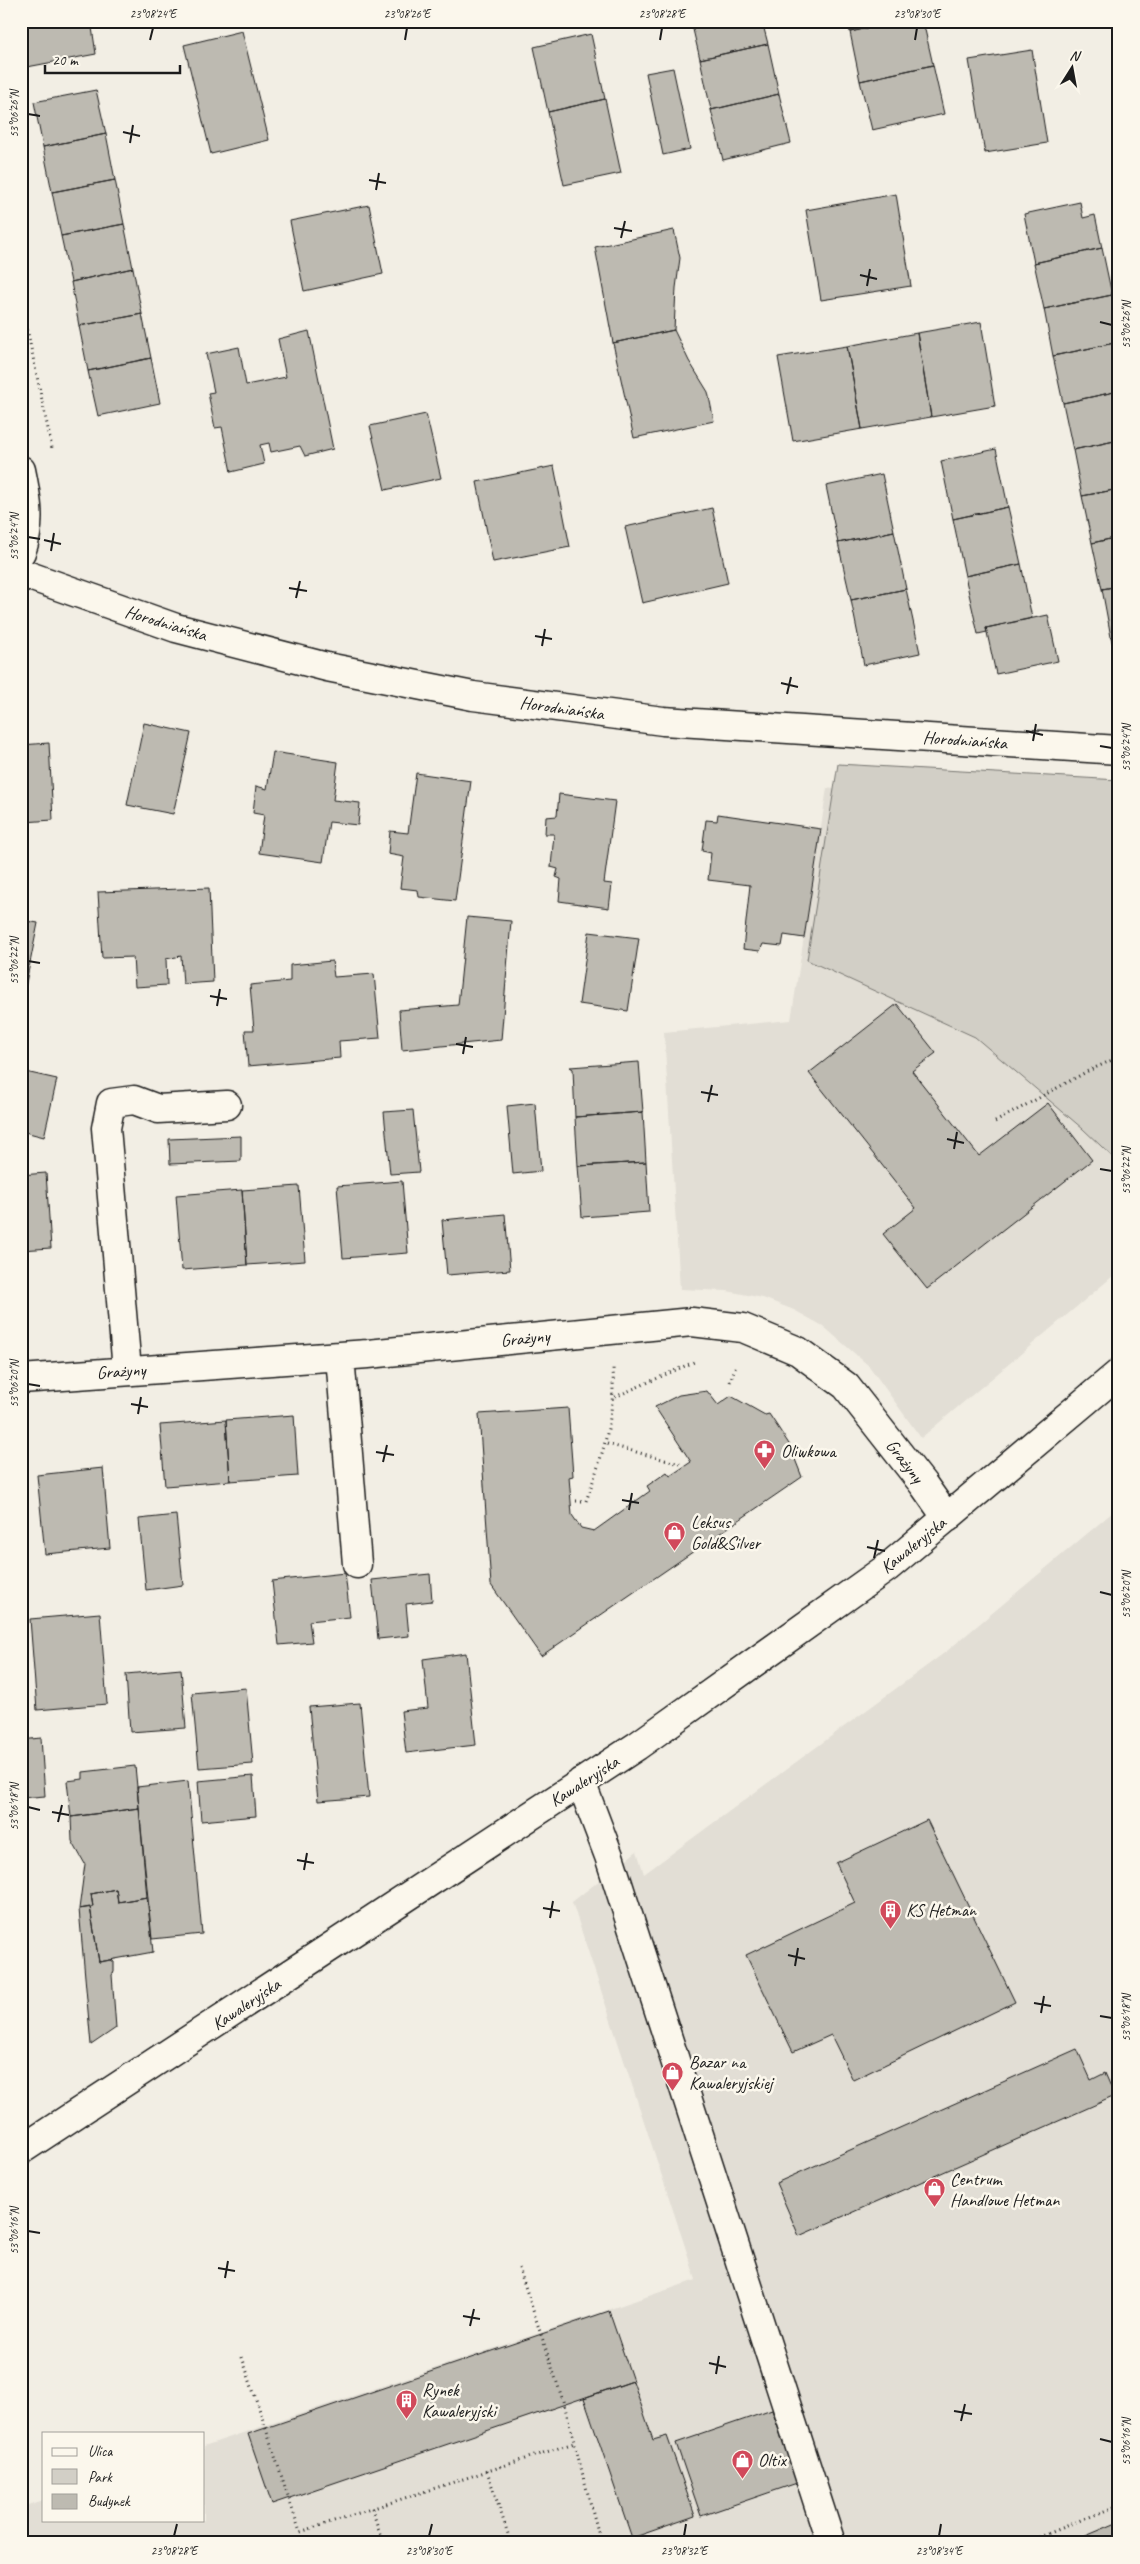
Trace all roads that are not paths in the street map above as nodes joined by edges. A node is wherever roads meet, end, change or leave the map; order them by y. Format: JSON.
{"nodes":[{"id":1,"x":21,"y":470,"type":"edge"},
{"id":2,"x":21,"y":552,"type":"edge"},
{"id":3,"x":21,"y":573,"type":"edge"},
{"id":4,"x":1119,"y":750,"type":"edge"},
{"id":5,"x":227,"y":1105,"type":"dead end"},
{"id":6,"x":340,"y":1356,"type":"junction"},
{"id":7,"x":127,"y":1370,"type":"junction"},
{"id":8,"x":1119,"y":1373,"type":"edge"},
{"id":9,"x":21,"y":1379,"type":"edge"},
{"id":10,"x":947,"y":1518,"type":"junction"},
{"id":11,"x":357,"y":1564,"type":"dead end"},
{"id":12,"x":581,"y":1782,"type":"junction"},
{"id":13,"x":21,"y":2150,"type":"edge"},
{"id":14,"x":831,"y":2543,"type":"edge"}],
"edges":[{"from":1,"to":2,"type":"street"},
{"from":3,"to":4,"type":"street","name":"Horodniańska"},
{"from":5,"to":7,"type":"street"},
{"from":6,"to":7,"type":"street","name":"Grażyny"},
{"from":6,"to":10,"type":"street","name":"Grażyny"},
{"from":6,"to":11,"type":"street"},
{"from":7,"to":9,"type":"street","name":"Grażyny"},
{"from":8,"to":10,"type":"street","name":"Kawaleryjska"},
{"from":10,"to":12,"type":"street","name":"Kawaleryjska"},
{"from":12,"to":13,"type":"street","name":"Kawaleryjska"},
{"from":12,"to":14,"type":"street"}]}
